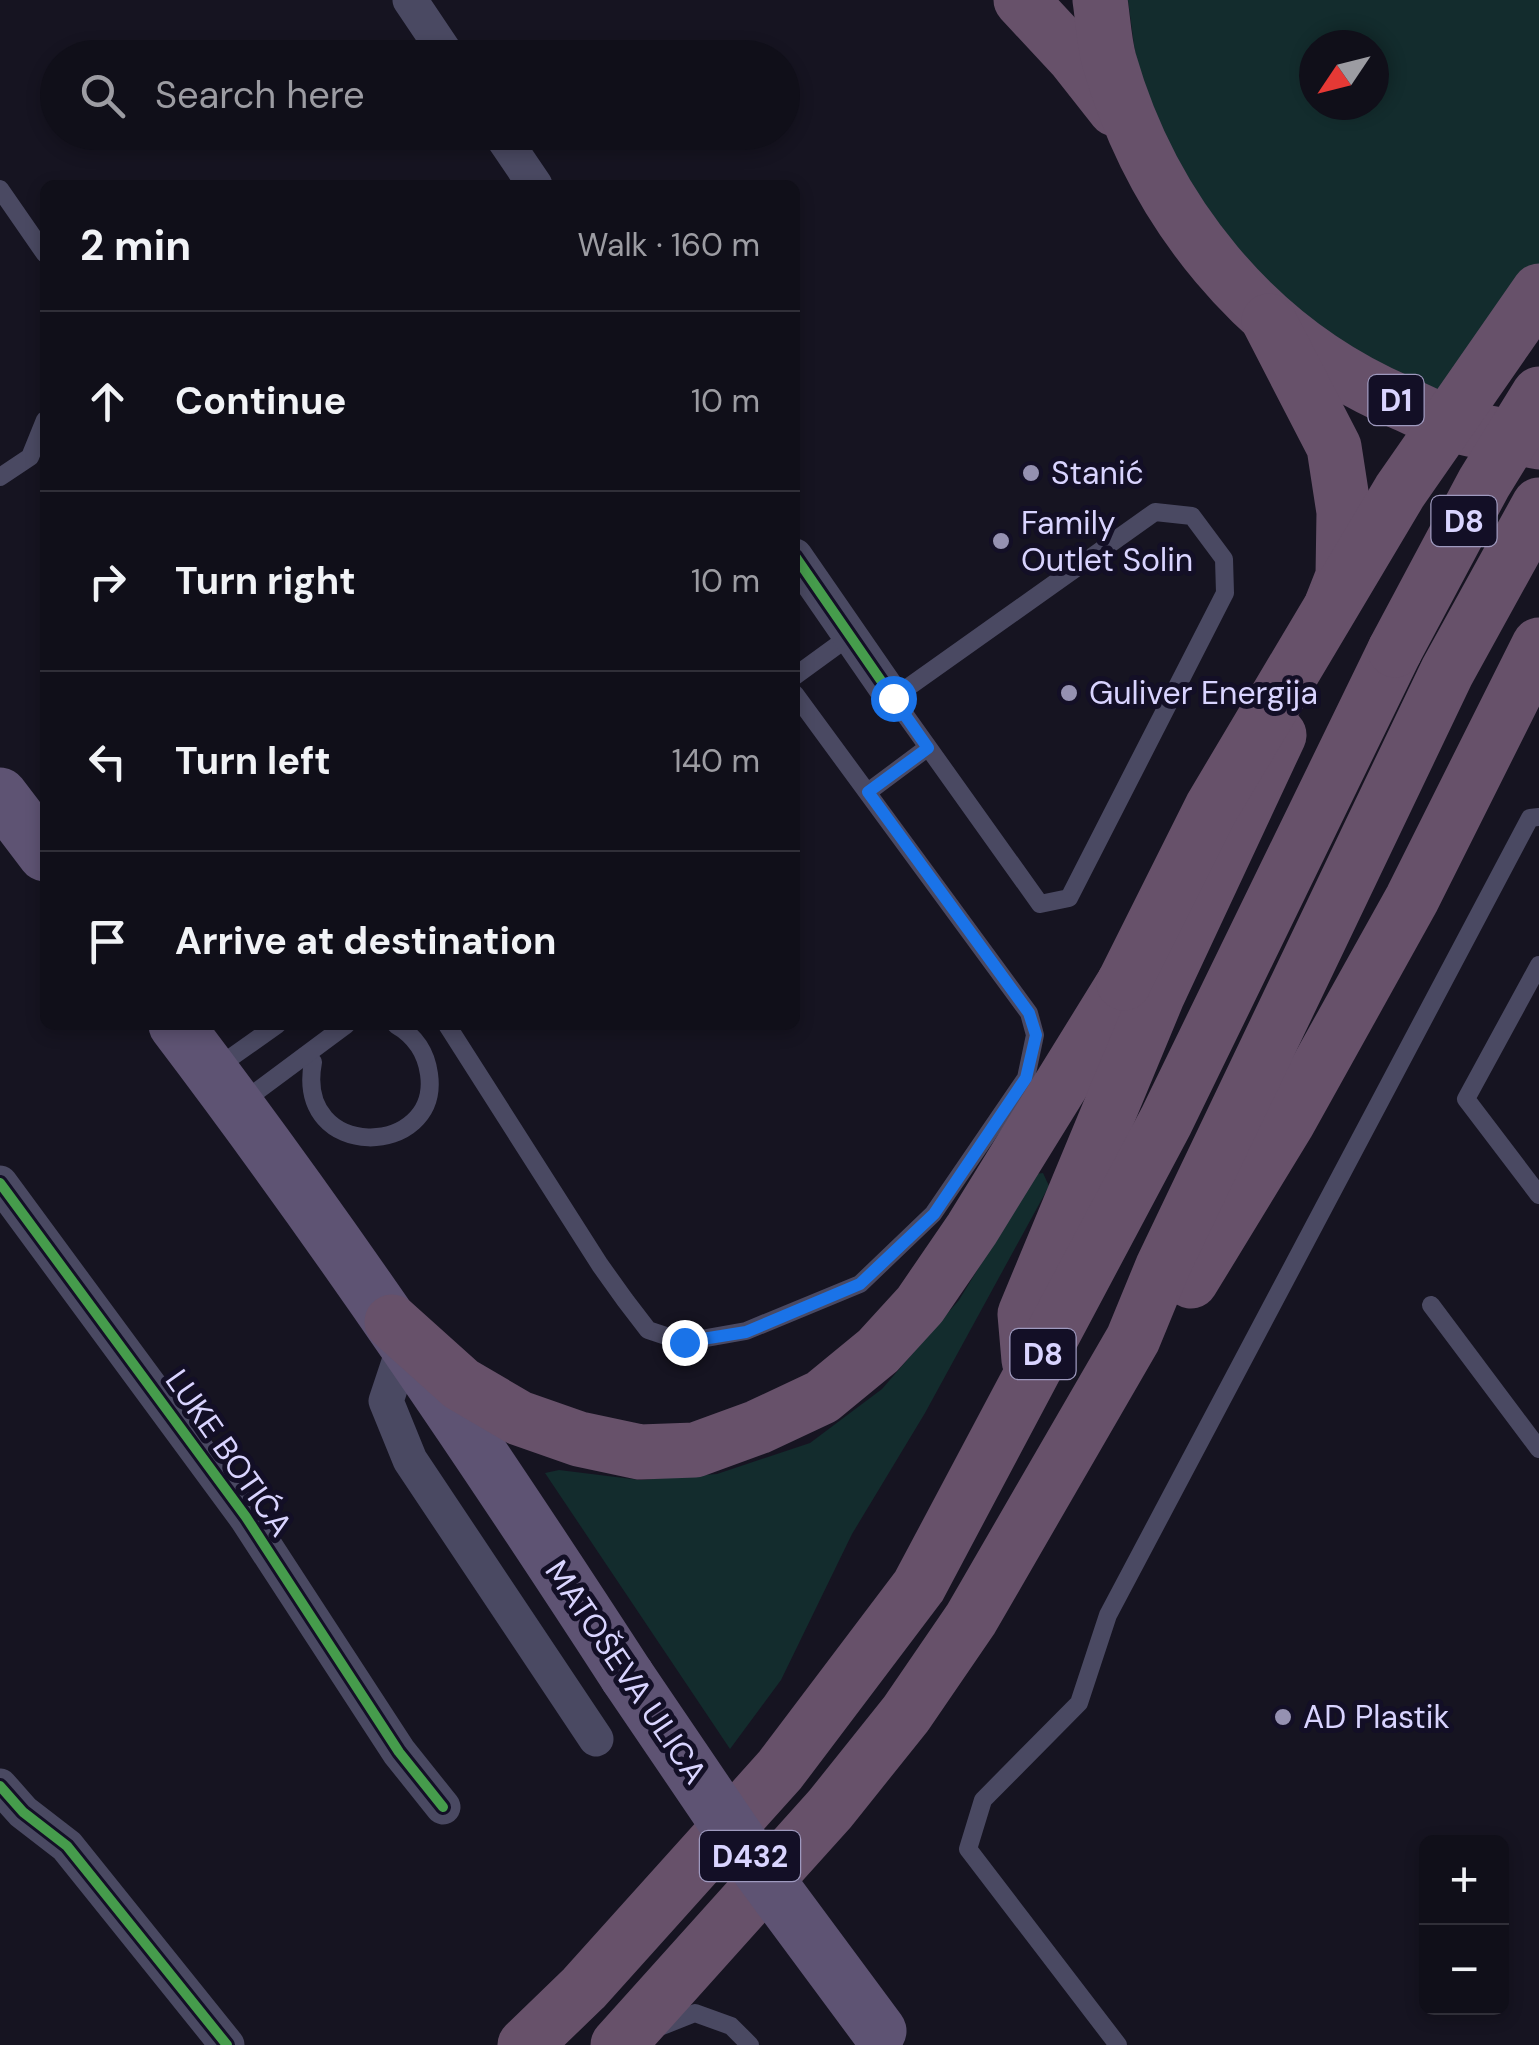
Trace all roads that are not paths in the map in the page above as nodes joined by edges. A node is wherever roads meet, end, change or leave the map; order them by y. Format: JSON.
{"nodes":[{"id":1,"x":410,"y":0,"type":"edge"},
{"id":2,"x":1020,"y":0,"type":"edge"},
{"id":3,"x":1100,"y":0,"type":"edge"},
{"id":4,"x":437,"y":40,"type":"edge"},
{"id":5,"x":1135,"y":136,"type":"junction"},
{"id":6,"x":512,"y":150,"type":"edge"},
{"id":7,"x":532,"y":180,"type":"edge"},
{"id":8,"x":0,"y":190,"type":"edge"},
{"id":9,"x":40,"y":247,"type":"edge"},
{"id":10,"x":1539,"y":291,"type":"edge"},
{"id":11,"x":1269,"y":321,"type":"junction"},
{"id":12,"x":1539,"y":394,"type":"edge"},
{"id":13,"x":40,"y":433,"type":"edge"},
{"id":14,"x":1539,"y":442,"type":"edge"},
{"id":15,"x":0,"y":477,"type":"edge"},
{"id":16,"x":1539,"y":505,"type":"edge"},
{"id":17,"x":800,"y":563,"type":"edge"},
{"id":18,"x":850,"y":636,"type":"junction"},
{"id":19,"x":1539,"y":645,"type":"edge"},
{"id":20,"x":800,"y":672,"type":"edge"},
{"id":21,"x":893,"y":698,"type":"junction"},
{"id":22,"x":800,"y":701,"type":"edge"},
{"id":23,"x":928,"y":748,"type":"junction"},
{"id":24,"x":868,"y":792,"type":"junction"},
{"id":25,"x":0,"y":795,"type":"edge"},
{"id":26,"x":1539,"y":818,"type":"edge"},
{"id":27,"x":40,"y":847,"type":"edge"},
{"id":28,"x":1539,"y":966,"type":"edge"},
{"id":29,"x":180,"y":1030,"type":"edge"},
{"id":30,"x":273,"y":1030,"type":"edge"},
{"id":31,"x":336,"y":1030,"type":"edge"},
{"id":32,"x":405,"y":1030,"type":"edge"},
{"id":33,"x":451,"y":1030,"type":"edge"},
{"id":34,"x":313,"y":1062,"type":"dead end"},
{"id":35,"x":224,"y":1089,"type":"junction"},
{"id":36,"x":0,"y":1183,"type":"edge"},
{"id":37,"x":1539,"y":1194,"type":"edge"},
{"id":38,"x":1431,"y":1305,"type":"dead end"},
{"id":39,"x":399,"y":1332,"type":"junction"},
{"id":40,"x":1132,"y":1339,"type":"junction"},
{"id":41,"x":1030,"y":1378,"type":"junction"},
{"id":42,"x":1539,"y":1449,"type":"edge"},
{"id":43,"x":596,"y":1740,"type":"dead end"},
{"id":44,"x":0,"y":1786,"type":"edge"},
{"id":45,"x":443,"y":1807,"type":"dead end"},
{"id":46,"x":885,"y":2038,"type":"edge"},
{"id":47,"x":228,"y":2045,"type":"edge"},
{"id":48,"x":525,"y":2045,"type":"edge"},
{"id":49,"x":618,"y":2045,"type":"edge"},
{"id":50,"x":632,"y":2045,"type":"edge"},
{"id":51,"x":750,"y":2045,"type":"edge"},
{"id":52,"x":1118,"y":2045,"type":"edge"}],
"edges":[{"from":1,"to":4,"type":"street"},
{"from":2,"to":5,"type":"highway","number":"D1"},
{"from":3,"to":5,"type":"highway"},
{"from":5,"to":11,"type":"highway","number":"D1"},
{"from":6,"to":7,"type":"street"},
{"from":8,"to":9,"type":"lane"},
{"from":10,"to":39,"type":"highway","bridge":true},
{"from":11,"to":14,"type":"highway","number":"D1"},
{"from":11,"to":41,"type":"highway"},
{"from":12,"to":41,"type":"highway","number":"D8","bridge":true},
{"from":13,"to":15,"type":"lane"},
{"from":16,"to":40,"type":"highway","number":"D8"},
{"from":17,"to":18,"type":"street"},
{"from":18,"to":20,"type":"lane"},
{"from":18,"to":21,"type":"street"},
{"from":19,"to":40,"type":"highway"},
{"from":21,"to":23,"type":"lane"},
{"from":21,"to":23,"type":"lane"},
{"from":22,"to":24,"type":"lane"},
{"from":23,"to":24,"type":"lane"},
{"from":24,"to":33,"type":"lane"},
{"from":25,"to":27,"type":"main road"},
{"from":26,"to":52,"type":"lane"},
{"from":28,"to":37,"type":"lane"},
{"from":29,"to":35,"type":"main road","name":"MATOŠEVA ULICA","number":"D432"},
{"from":30,"to":35,"type":"lane"},
{"from":31,"to":35,"type":"lane"},
{"from":32,"to":34,"type":"lane"},
{"from":35,"to":39,"type":"main road","name":"MATOŠEVA ULICA","number":"D432"},
{"from":36,"to":45,"type":"street","name":"LUKE BOTIĆA"},
{"from":38,"to":42,"type":"lane"},
{"from":39,"to":43,"type":"street","name":"MATOŠEVA ULICA"},
{"from":39,"to":46,"type":"main road","name":"MATOŠEVA ULICA","number":"D432","bridge":true},
{"from":40,"to":49,"type":"highway","number":"D8"},
{"from":41,"to":48,"type":"highway","number":"D8"},
{"from":44,"to":47,"type":"street"},
{"from":50,"to":51,"type":"lane"}]}
